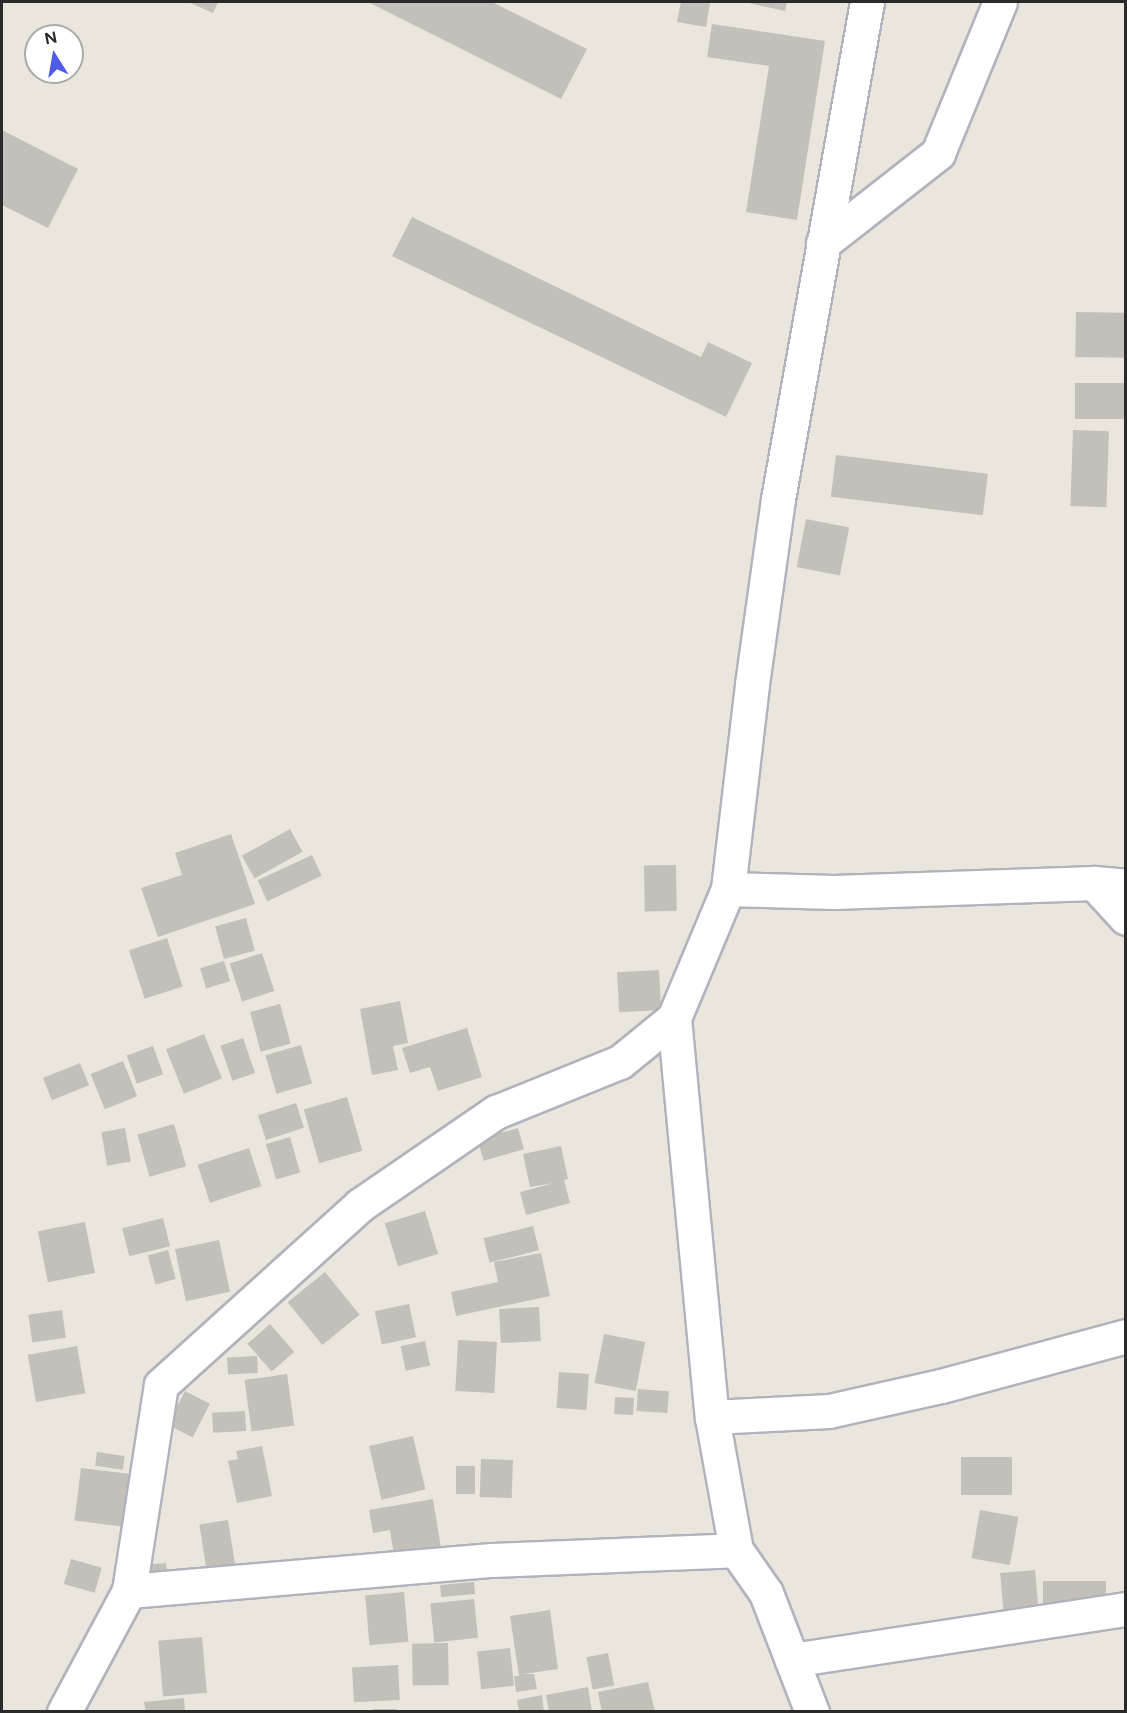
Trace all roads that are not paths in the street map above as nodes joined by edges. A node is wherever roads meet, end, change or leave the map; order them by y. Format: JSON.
{"nodes":[{"id":1,"x":1000,"y":2,"type":"edge"},
{"id":2,"x":861,"y":4,"type":"edge"},
{"id":3,"x":824,"y":243,"type":"junction"},
{"id":4,"x":1110,"y":885,"type":"edge"},
{"id":5,"x":729,"y":889,"type":"junction"},
{"id":6,"x":1125,"y":918,"type":"edge"},
{"id":7,"x":674,"y":1018,"type":"junction"},
{"id":8,"x":1125,"y":1336,"type":"edge"},
{"id":9,"x":712,"y":1417,"type":"junction"},
{"id":10,"x":736,"y":1550,"type":"junction"},
{"id":11,"x":129,"y":1591,"type":"junction"},
{"id":12,"x":1125,"y":1609,"type":"edge"},
{"id":13,"x":792,"y":1660,"type":"junction"},
{"id":14,"x":64,"y":1712,"type":"edge"},
{"id":15,"x":812,"y":1712,"type":"edge"}],
"edges":[{"from":1,"to":3,"type":"street"},
{"from":2,"to":3,"type":"street"},
{"from":3,"to":5,"type":"street"},
{"from":4,"to":5,"type":"street"},
{"from":4,"to":6,"type":"street"},
{"from":5,"to":7,"type":"street"},
{"from":7,"to":9,"type":"street"},
{"from":7,"to":11,"type":"street"},
{"from":8,"to":9,"type":"street"},
{"from":9,"to":10,"type":"street"},
{"from":10,"to":11,"type":"street"},
{"from":10,"to":13,"type":"street"},
{"from":11,"to":14,"type":"street"},
{"from":12,"to":13,"type":"street"},
{"from":13,"to":15,"type":"street"}]}
